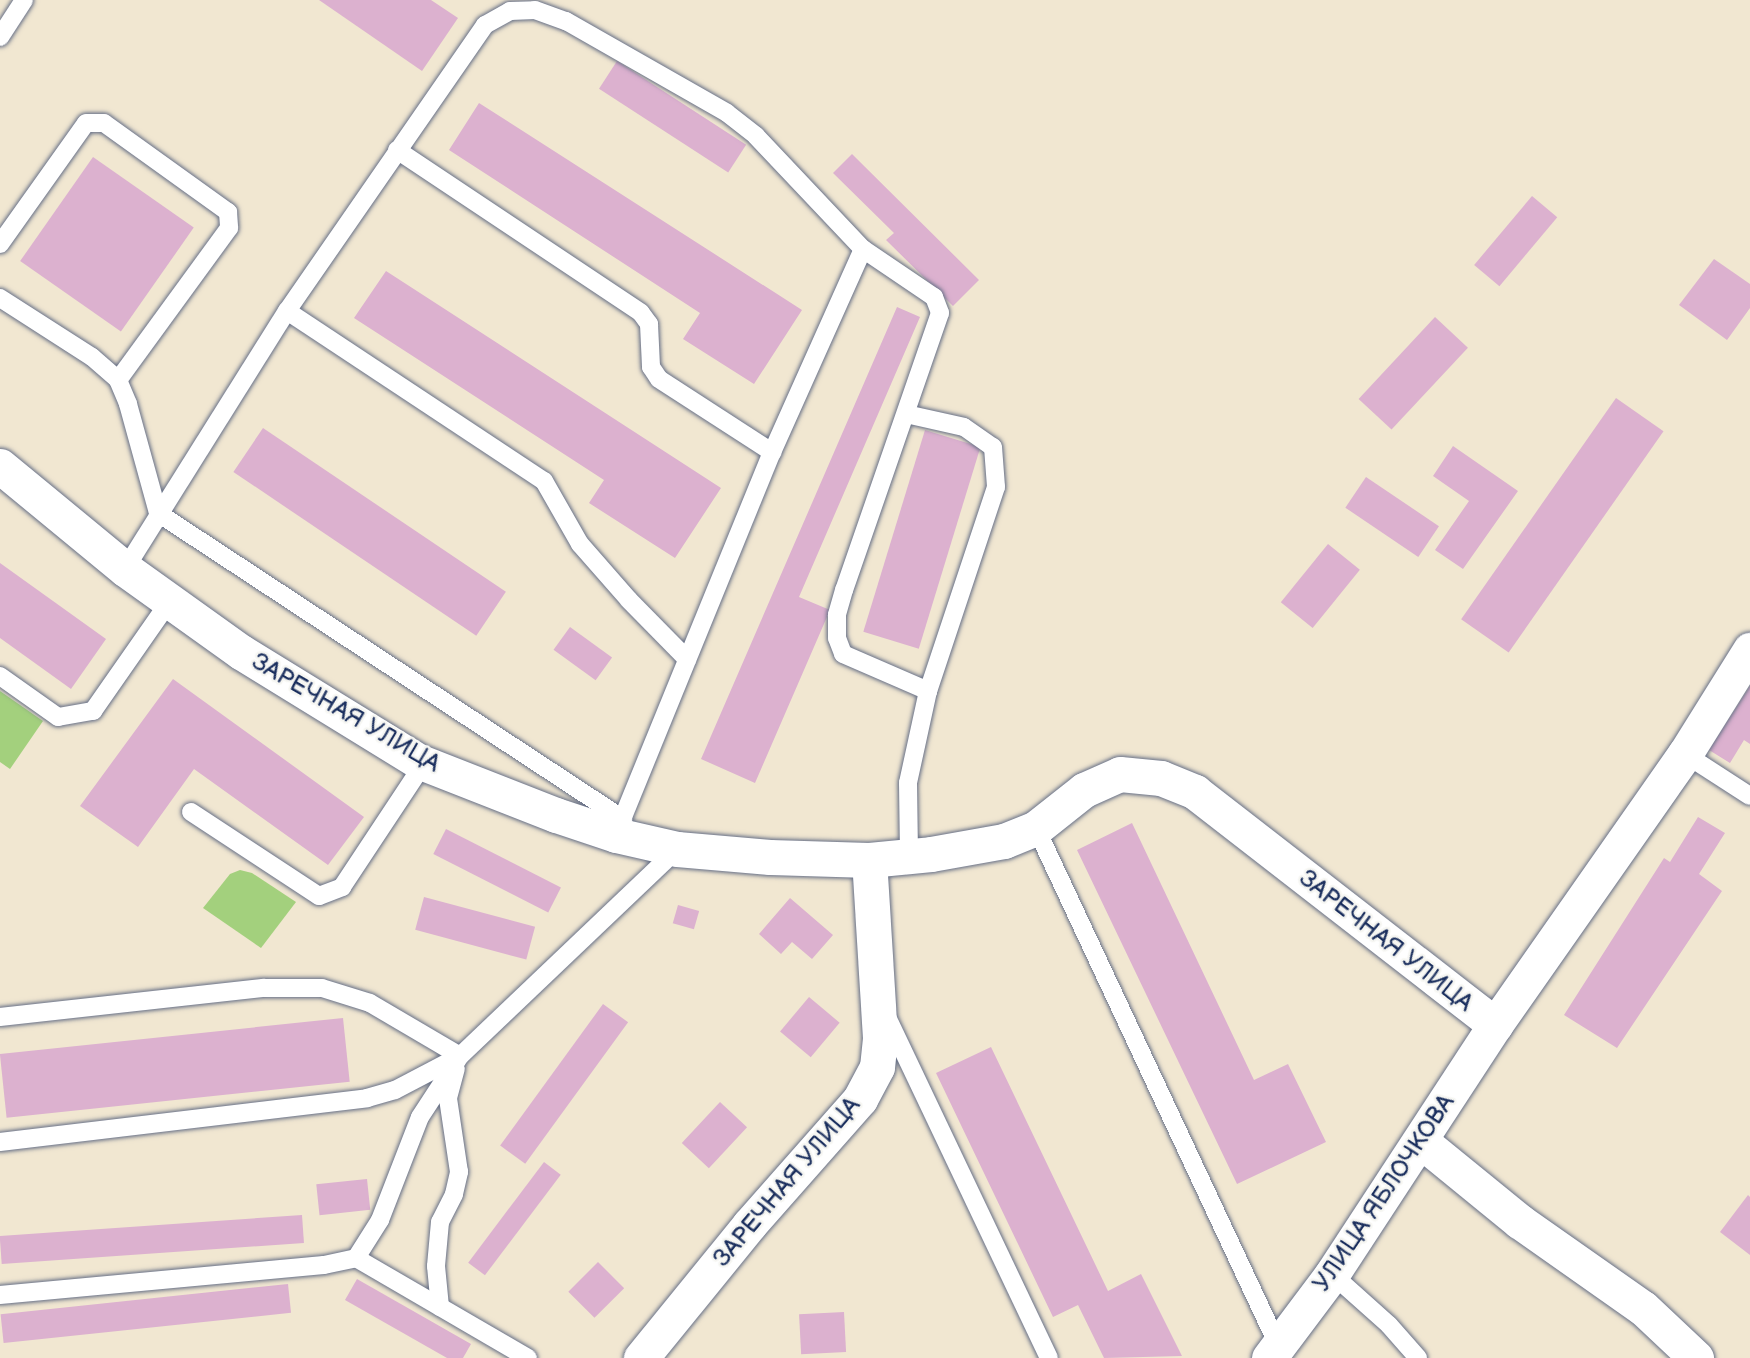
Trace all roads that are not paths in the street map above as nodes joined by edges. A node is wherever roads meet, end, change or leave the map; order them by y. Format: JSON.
{"nodes":[{"id":1,"x":24,"y":0,"type":"edge"},
{"id":2,"x":0,"y":37,"type":"edge"},
{"id":3,"x":397,"y":149,"type":"junction"},
{"id":4,"x":0,"y":244,"type":"edge"},
{"id":5,"x":863,"y":249,"type":"junction"},
{"id":6,"x":0,"y":298,"type":"edge"},
{"id":7,"x":287,"y":311,"type":"junction"},
{"id":8,"x":118,"y":380,"type":"junction"},
{"id":9,"x":906,"y":414,"type":"junction"},
{"id":10,"x":772,"y":452,"type":"junction"},
{"id":11,"x":0,"y":466,"type":"edge"},
{"id":12,"x":158,"y":513,"type":"junction"},
{"id":13,"x":125,"y":569,"type":"junction"},
{"id":14,"x":169,"y":602,"type":"junction"},
{"id":15,"x":1750,"y":650,"type":"edge"},
{"id":16,"x":687,"y":659,"type":"junction"},
{"id":17,"x":0,"y":676,"type":"edge"},
{"id":18,"x":928,"y":691,"type":"junction"},
{"id":19,"x":1685,"y":754,"type":"junction"},
{"id":20,"x":424,"y":763,"type":"junction"},
{"id":21,"x":1750,"y":796,"type":"edge"},
{"id":22,"x":191,"y":812,"type":"dead end"},
{"id":23,"x":619,"y":827,"type":"junction"},
{"id":24,"x":1036,"y":828,"type":"junction"},
{"id":25,"x":677,"y":849,"type":"junction"},
{"id":26,"x":909,"y":856,"type":"junction"},
{"id":27,"x":869,"y":860,"type":"junction"},
{"id":28,"x":878,"y":1000,"type":"junction"},
{"id":29,"x":0,"y":1017,"type":"edge"},
{"id":30,"x":1495,"y":1026,"type":"junction"},
{"id":31,"x":460,"y":1056,"type":"junction"},
{"id":32,"x":1421,"y":1141,"type":"junction"},
{"id":33,"x":0,"y":1142,"type":"edge"},
{"id":34,"x":356,"y":1258,"type":"junction"},
{"id":35,"x":1332,"y":1274,"type":"junction"},
{"id":36,"x":0,"y":1295,"type":"edge"},
{"id":37,"x":440,"y":1307,"type":"junction"},
{"id":38,"x":1274,"y":1352,"type":"edge"},
{"id":39,"x":528,"y":1358,"type":"edge"},
{"id":40,"x":641,"y":1358,"type":"edge"},
{"id":41,"x":1049,"y":1358,"type":"edge"},
{"id":42,"x":1419,"y":1358,"type":"edge"},
{"id":43,"x":1696,"y":1358,"type":"edge"}],
"edges":[{"from":1,"to":2,"type":"lane"},
{"from":3,"to":5,"type":"lane"},
{"from":3,"to":7,"type":"lane"},
{"from":3,"to":10,"type":"lane"},
{"from":4,"to":8,"type":"lane"},
{"from":5,"to":9,"type":"lane"},
{"from":5,"to":10,"type":"lane"},
{"from":6,"to":8,"type":"lane"},
{"from":7,"to":12,"type":"lane"},
{"from":7,"to":16,"type":"lane"},
{"from":8,"to":12,"type":"lane"},
{"from":9,"to":18,"type":"lane"},
{"from":9,"to":18,"type":"lane"},
{"from":10,"to":16,"type":"lane"},
{"from":11,"to":13,"type":"street","name":"ЗАРЕЧНАЯ УЛИЦА"},
{"from":12,"to":13,"type":"lane"},
{"from":12,"to":23,"type":"lane"},
{"from":13,"to":14,"type":"street","name":"ЗАРЕЧНАЯ УЛИЦА"},
{"from":14,"to":17,"type":"lane"},
{"from":14,"to":20,"type":"street","name":"ЗАРЕЧНАЯ УЛИЦА"},
{"from":15,"to":19,"type":"street","name":"ЗАРЕЧНАЯ УЛИЦА"},
{"from":16,"to":23,"type":"lane"},
{"from":18,"to":26,"type":"lane"},
{"from":19,"to":21,"type":"lane"},
{"from":19,"to":30,"type":"street","name":"ЗАРЕЧНАЯ УЛИЦА"},
{"from":20,"to":22,"type":"lane"},
{"from":20,"to":23,"type":"street","name":"ЗАРЕЧНАЯ УЛИЦА"},
{"from":23,"to":25,"type":"street","name":"ЗАРЕЧНАЯ УЛИЦА"},
{"from":24,"to":26,"type":"street","name":"ЗАРЕЧНАЯ УЛИЦА"},
{"from":24,"to":30,"type":"street","name":"ЗАРЕЧНАЯ УЛИЦА"},
{"from":24,"to":38,"type":"lane"},
{"from":25,"to":27,"type":"street","name":"ЗАРЕЧНАЯ УЛИЦА"},
{"from":25,"to":31,"type":"lane"},
{"from":26,"to":27,"type":"street","name":"ЗАРЕЧНАЯ УЛИЦА"},
{"from":27,"to":28,"type":"street","name":"ЗАРЕЧНАЯ УЛИЦА"},
{"from":28,"to":40,"type":"street","name":"ЗАРЕЧНАЯ УЛИЦА"},
{"from":28,"to":41,"type":"lane"},
{"from":29,"to":31,"type":"lane"},
{"from":30,"to":32,"type":"street","name":"УЛИЦА ЯБЛОЧКОВА"},
{"from":31,"to":33,"type":"lane"},
{"from":31,"to":34,"type":"lane"},
{"from":31,"to":37,"type":"lane"},
{"from":32,"to":35,"type":"street","name":"УЛИЦА ЯБЛОЧКОВА"},
{"from":32,"to":43,"type":"street"},
{"from":34,"to":36,"type":"lane"},
{"from":34,"to":37,"type":"lane"},
{"from":35,"to":38,"type":"street","name":"УЛИЦА ЯБЛОЧКОВА"},
{"from":35,"to":42,"type":"lane"},
{"from":37,"to":39,"type":"lane"}]}
